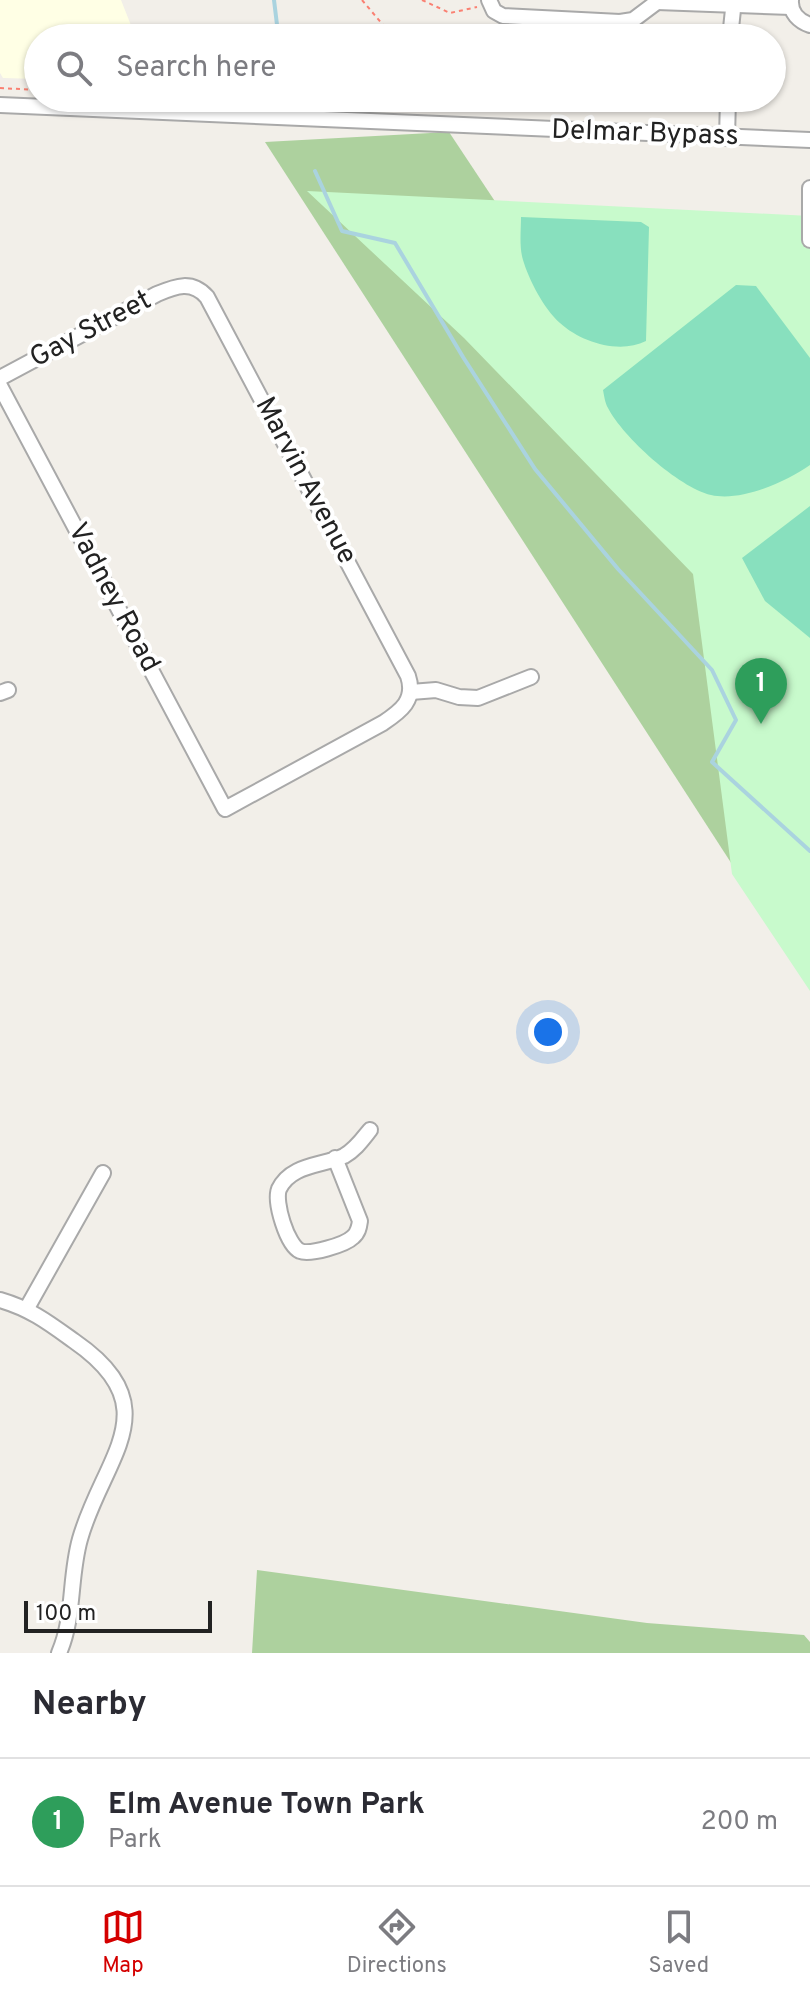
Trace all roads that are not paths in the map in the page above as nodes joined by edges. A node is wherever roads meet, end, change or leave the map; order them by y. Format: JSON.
{"nodes":[{"id":1,"x":657,"y":1,"type":"edge"},
{"id":2,"x":490,"y":2,"type":"edge"},
{"id":3,"x":734,"y":2,"type":"edge"},
{"id":4,"x":791,"y":3,"type":"edge"},
{"id":5,"x":732,"y":24,"type":"edge"},
{"id":6,"x":810,"y":25,"type":"edge"},
{"id":7,"x":0,"y":105,"type":"edge"},
{"id":8,"x":24,"y":106,"type":"edge"},
{"id":9,"x":154,"y":112,"type":"edge"},
{"id":10,"x":728,"y":112,"type":"edge"},
{"id":11,"x":727,"y":138,"type":"junction"},
{"id":12,"x":810,"y":140,"type":"edge"},
{"id":13,"x":810,"y":188,"type":"edge"},
{"id":14,"x":810,"y":240,"type":"edge"},
{"id":15,"x":184,"y":285,"type":"joint"},
{"id":16,"x":0,"y":378,"type":"edge"},
{"id":17,"x":0,"y":386,"type":"edge"},
{"id":18,"x":531,"y":677,"type":"dead end"},
{"id":19,"x":411,"y":692,"type":"junction"},
{"id":20,"x":370,"y":1130,"type":"dead end"},
{"id":21,"x":335,"y":1158,"type":"junction"},
{"id":22,"x":103,"y":1173,"type":"dead end"},
{"id":23,"x":0,"y":1300,"type":"edge"},
{"id":24,"x":27,"y":1308,"type":"junction"},
{"id":25,"x":59,"y":1653,"type":"edge"}],
"edges":[{"from":1,"to":2,"type":"street"},
{"from":1,"to":3,"type":"street"},
{"from":3,"to":4,"type":"street"},
{"from":3,"to":5,"type":"street"},
{"from":4,"to":6,"type":"street"},
{"from":7,"to":8,"type":"street","name":"Delmar Bypass"},
{"from":9,"to":11,"type":"street","name":"Delmar Bypass"},
{"from":10,"to":11,"type":"street"},
{"from":11,"to":12,"type":"street","name":"Delmar Bypass"},
{"from":13,"to":14,"type":"street"},
{"from":15,"to":16,"type":"street","name":"Gay Street"},
{"from":15,"to":19,"type":"street","name":"Marvin Avenue"},
{"from":17,"to":19,"type":"street","name":"Vadney Road"},
{"from":18,"to":19,"type":"street"},
{"from":20,"to":21,"type":"street"},
{"from":21,"to":21,"type":"street"},
{"from":22,"to":24,"type":"street"},
{"from":23,"to":24,"type":"street"},
{"from":24,"to":25,"type":"street"}]}
